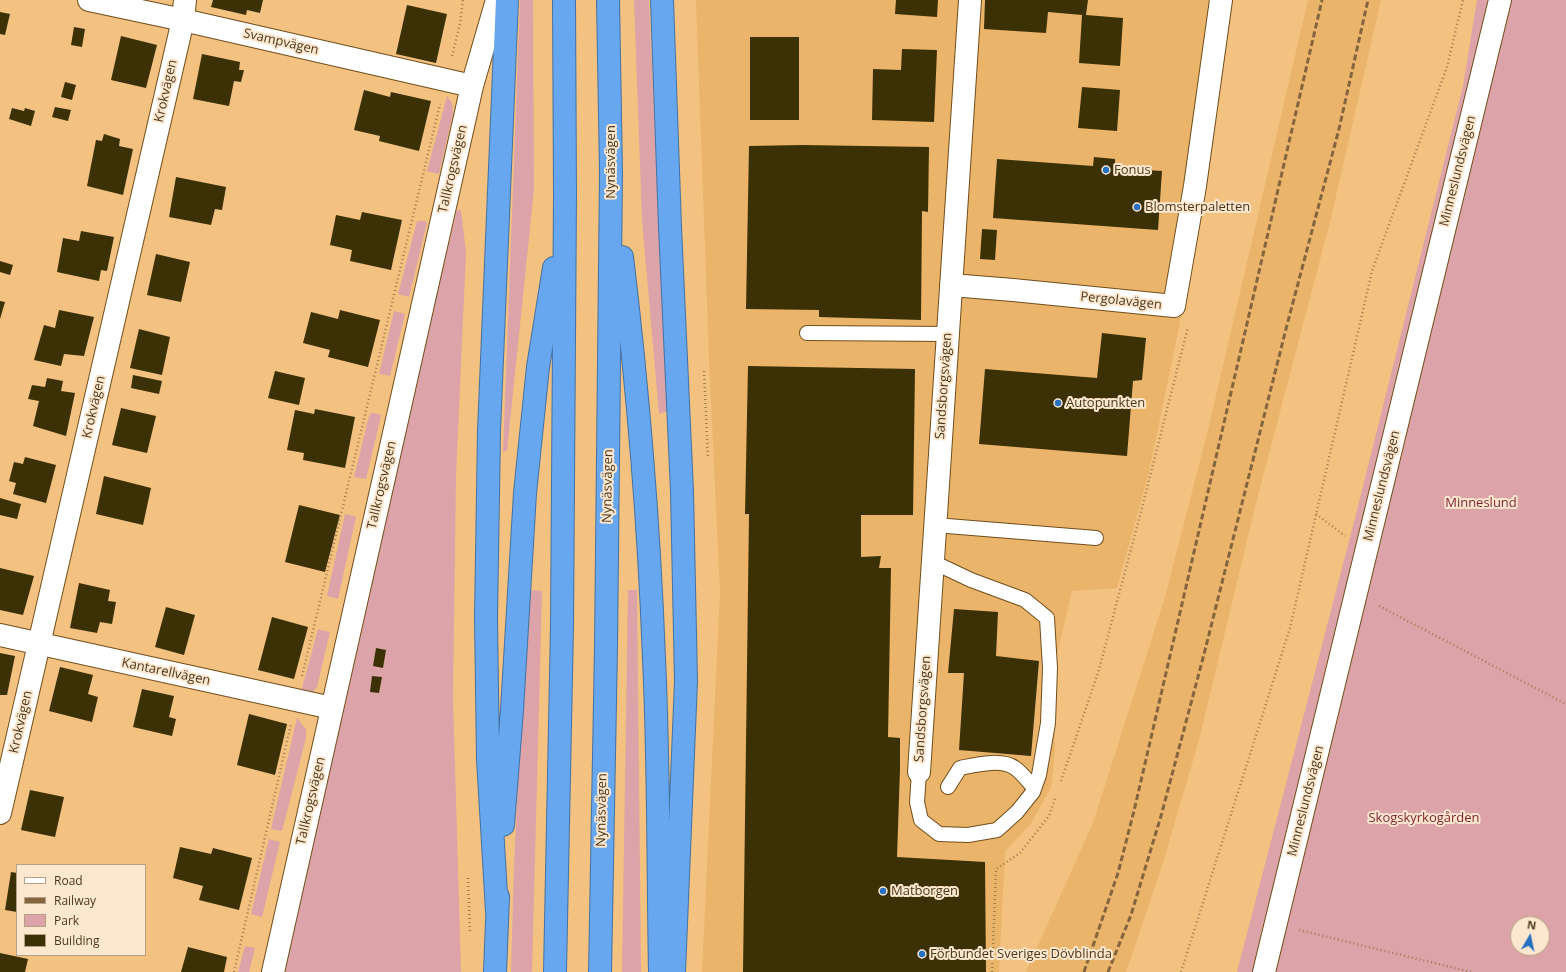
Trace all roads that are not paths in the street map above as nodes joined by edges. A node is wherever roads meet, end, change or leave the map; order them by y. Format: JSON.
{"nodes":[{"id":1,"x":89,"y":0,"type":"edge"},
{"id":2,"x":497,"y":0,"type":"edge"},
{"id":3,"x":507,"y":0,"type":"edge"},
{"id":4,"x":564,"y":0,"type":"edge"},
{"id":5,"x":608,"y":0,"type":"edge"},
{"id":6,"x":662,"y":0,"type":"edge"},
{"id":7,"x":970,"y":0,"type":"edge"},
{"id":8,"x":1221,"y":0,"type":"edge"},
{"id":9,"x":1500,"y":0,"type":"edge"},
{"id":10,"x":184,"y":10,"type":"edge"},
{"id":11,"x":472,"y":86,"type":"junction"},
{"id":12,"x":612,"y":173,"type":"junction"},
{"id":13,"x":565,"y":194,"type":"junction"},
{"id":14,"x":951,"y":285,"type":"junction"},
{"id":15,"x":807,"y":333,"type":"dead end"},
{"id":16,"x":948,"y":334,"type":"junction"},
{"id":17,"x":935,"y":525,"type":"junction"},
{"id":18,"x":1096,"y":538,"type":"dead end"},
{"id":19,"x":932,"y":562,"type":"junction"},
{"id":20,"x":0,"y":635,"type":"edge"},
{"id":21,"x":40,"y":644,"type":"junction"},
{"id":22,"x":332,"y":708,"type":"junction"},
{"id":23,"x":919,"y":772,"type":"joint"},
{"id":24,"x":948,"y":787,"type":"dead end"},
{"id":25,"x":1034,"y":788,"type":"junction"},
{"id":26,"x":0,"y":813,"type":"edge"},
{"id":27,"x":497,"y":911,"type":"junction"},
{"id":28,"x":273,"y":972,"type":"edge"},
{"id":29,"x":495,"y":972,"type":"edge"},
{"id":30,"x":555,"y":972,"type":"edge"},
{"id":31,"x":600,"y":972,"type":"edge"},
{"id":32,"x":660,"y":972,"type":"edge"},
{"id":33,"x":674,"y":972,"type":"edge"},
{"id":34,"x":1264,"y":972,"type":"edge"}],
"edges":[{"from":1,"to":10,"type":"street","name":"Svampvägen"},
{"from":2,"to":11,"type":"street","name":"Tallkrogsvägen"},
{"from":3,"to":27,"type":"highway"},
{"from":4,"to":13,"type":"highway"},
{"from":5,"to":12,"type":"highway","name":"Nynäsvägen"},
{"from":6,"to":33,"type":"highway"},
{"from":7,"to":14,"type":"street","name":"Sandsborgsvägen"},
{"from":8,"to":14,"type":"street","name":"Pergolavägen"},
{"from":9,"to":34,"type":"street","name":"Minneslundsvägen"},
{"from":10,"to":11,"type":"street","name":"Svampvägen"},
{"from":10,"to":21,"type":"street","name":"Krokvägen"},
{"from":11,"to":22,"type":"street","name":"Tallkrogsvägen"},
{"from":12,"to":31,"type":"highway","name":"Nynäsvägen"},
{"from":12,"to":32,"type":"highway"},
{"from":13,"to":27,"type":"highway"},
{"from":13,"to":30,"type":"highway"},
{"from":14,"to":16,"type":"street","name":"Sandsborgsvägen"},
{"from":15,"to":16,"type":"lane"},
{"from":16,"to":17,"type":"street","name":"Sandsborgsvägen"},
{"from":17,"to":18,"type":"lane"},
{"from":17,"to":19,"type":"street","name":"Sandsborgsvägen"},
{"from":19,"to":23,"type":"street","name":"Sandsborgsvägen"},
{"from":19,"to":25,"type":"lane"},
{"from":20,"to":21,"type":"street","name":"Kantarellvägen"},
{"from":21,"to":22,"type":"street","name":"Kantarellvägen"},
{"from":21,"to":26,"type":"street","name":"Krokvägen"},
{"from":22,"to":28,"type":"street","name":"Tallkrogsvägen"},
{"from":23,"to":25,"type":"lane"},
{"from":24,"to":25,"type":"lane"},
{"from":27,"to":29,"type":"highway"}]}
